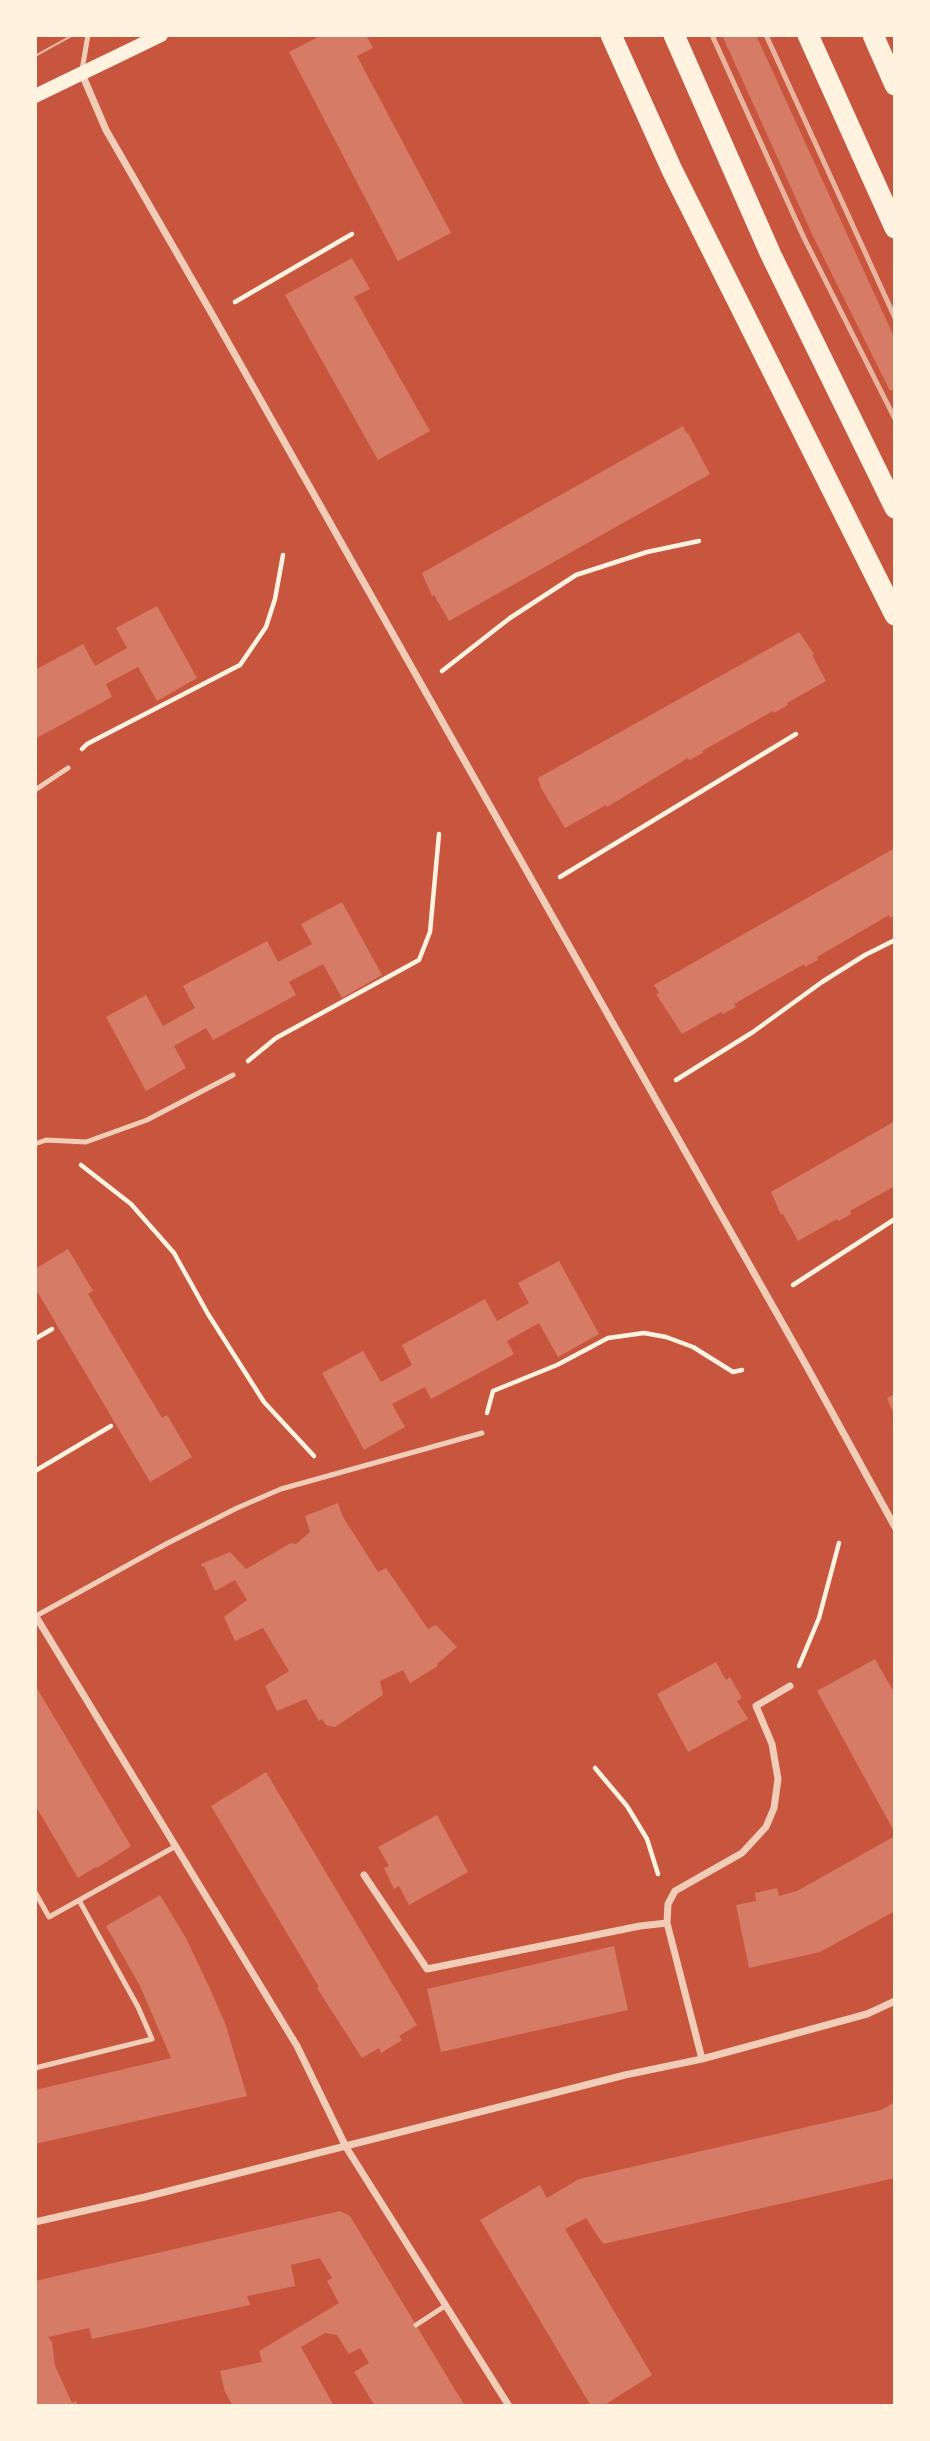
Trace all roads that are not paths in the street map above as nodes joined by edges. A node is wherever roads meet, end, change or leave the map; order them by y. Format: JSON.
{"nodes":[{"id":1,"x":88,"y":35,"type":"edge"},
{"id":2,"x":161,"y":35,"type":"edge"},
{"id":3,"x":611,"y":35,"type":"edge"},
{"id":4,"x":674,"y":35,"type":"edge"},
{"id":5,"x":808,"y":35,"type":"edge"},
{"id":6,"x":873,"y":35,"type":"edge"},
{"id":7,"x":81,"y":74,"type":"junction"},
{"id":8,"x":895,"y":85,"type":"edge"},
{"id":9,"x":35,"y":96,"type":"edge"},
{"id":10,"x":895,"y":228,"type":"edge"},
{"id":11,"x":895,"y":508,"type":"edge"},
{"id":12,"x":895,"y":615,"type":"edge"},
{"id":13,"x":68,"y":768,"type":"road end"},
{"id":14,"x":35,"y":790,"type":"edge"},
{"id":15,"x":233,"y":1075,"type":"road end"},
{"id":16,"x":35,"y":1144,"type":"edge"},
{"id":17,"x":482,"y":1433,"type":"road end"},
{"id":18,"x":895,"y":1527,"type":"edge"},
{"id":19,"x":35,"y":1616,"type":"edge"},
{"id":20,"x":790,"y":1686,"type":"road end"},
{"id":21,"x":176,"y":1846,"type":"junction"},
{"id":22,"x":364,"y":1875,"type":"dead end"},
{"id":23,"x":35,"y":1892,"type":"edge"},
{"id":24,"x":37,"y":1900,"type":"edge"},
{"id":25,"x":80,"y":1902,"type":"junction"},
{"id":26,"x":667,"y":1923,"type":"junction"},
{"id":27,"x":895,"y":2001,"type":"edge"},
{"id":28,"x":702,"y":2059,"type":"junction"},
{"id":29,"x":35,"y":2068,"type":"edge"},
{"id":30,"x":346,"y":2147,"type":"junction"},
{"id":31,"x":35,"y":2222,"type":"edge"},
{"id":32,"x":445,"y":2306,"type":"junction"},
{"id":33,"x":416,"y":2325,"type":"dead end"},
{"id":34,"x":509,"y":2406,"type":"edge"}],
"edges":[{"from":1,"to":7,"type":"lane"},
{"from":2,"to":7,"type":"main road"},
{"from":3,"to":12,"type":"highway"},
{"from":4,"to":11,"type":"highway"},
{"from":5,"to":10,"type":"highway"},
{"from":6,"to":8,"type":"highway"},
{"from":7,"to":9,"type":"main road"},
{"from":7,"to":18,"type":"street"},
{"from":13,"to":14,"type":"lane"},
{"from":15,"to":16,"type":"lane"},
{"from":17,"to":19,"type":"lane"},
{"from":19,"to":21,"type":"street"},
{"from":20,"to":26,"type":"street"},
{"from":21,"to":25,"type":"lane"},
{"from":21,"to":30,"type":"street"},
{"from":22,"to":26,"type":"street"},
{"from":23,"to":24,"type":"lane"},
{"from":24,"to":25,"type":"lane"},
{"from":25,"to":29,"type":"lane"},
{"from":26,"to":28,"type":"street"},
{"from":27,"to":28,"type":"street"},
{"from":28,"to":30,"type":"street"},
{"from":30,"to":31,"type":"street"},
{"from":30,"to":32,"type":"street"},
{"from":32,"to":33,"type":"lane"},
{"from":32,"to":34,"type":"street"}]}
